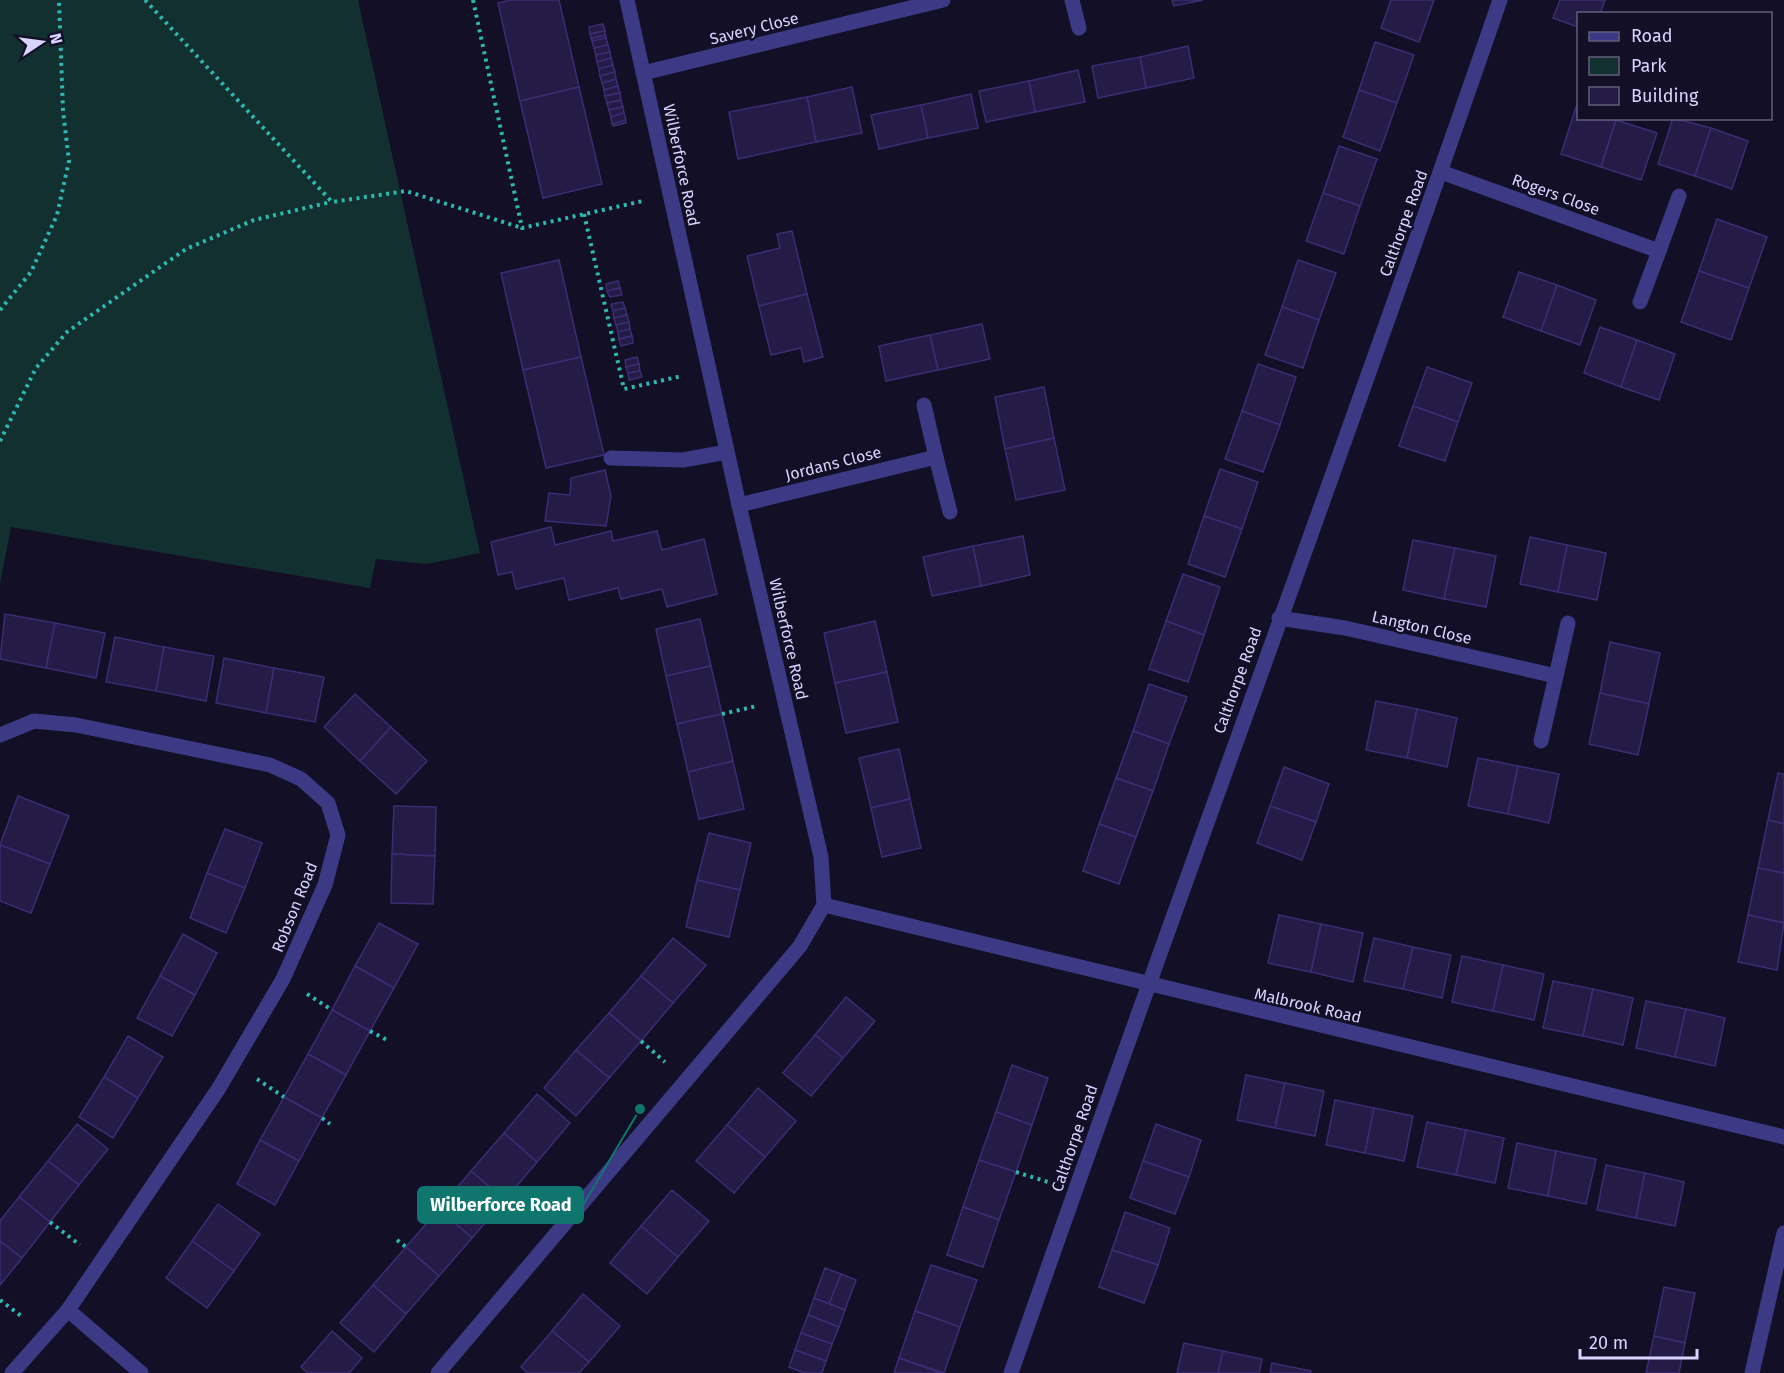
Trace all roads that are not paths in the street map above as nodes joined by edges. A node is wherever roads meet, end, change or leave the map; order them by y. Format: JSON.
{"nodes":[{"id":1,"x":627,"y":0,"type":"edge"},
{"id":2,"x":944,"y":0,"type":"edge"},
{"id":3,"x":1072,"y":0,"type":"edge"},
{"id":4,"x":1500,"y":0,"type":"edge"},
{"id":5,"x":1079,"y":28,"type":"dead end"},
{"id":6,"x":643,"y":73,"type":"junction"},
{"id":7,"x":1441,"y":172,"type":"junction"},
{"id":8,"x":1679,"y":196,"type":"dead end"},
{"id":9,"x":1659,"y":251,"type":"junction"},
{"id":10,"x":1640,"y":302,"type":"dead end"},
{"id":11,"x":924,"y":405,"type":"dead end"},
{"id":12,"x":727,"y":452,"type":"junction"},
{"id":13,"x":936,"y":457,"type":"junction"},
{"id":14,"x":611,"y":458,"type":"dead end"},
{"id":15,"x":739,"y":505,"type":"junction"},
{"id":16,"x":950,"y":512,"type":"dead end"},
{"id":17,"x":1279,"y":618,"type":"junction"},
{"id":18,"x":1568,"y":623,"type":"dead end"},
{"id":19,"x":1556,"y":676,"type":"junction"},
{"id":20,"x":0,"y":735,"type":"edge"},
{"id":21,"x":1541,"y":741,"type":"dead end"},
{"id":22,"x":824,"y":905,"type":"junction"},
{"id":23,"x":1147,"y":985,"type":"junction"},
{"id":24,"x":1784,"y":1137,"type":"edge"},
{"id":25,"x":1784,"y":1233,"type":"edge"},
{"id":26,"x":68,"y":1310,"type":"junction"},
{"id":27,"x":12,"y":1373,"type":"edge"},
{"id":28,"x":141,"y":1373,"type":"edge"},
{"id":29,"x":438,"y":1373,"type":"edge"},
{"id":30,"x":1011,"y":1373,"type":"edge"},
{"id":31,"x":1752,"y":1373,"type":"edge"}],
"edges":[{"from":1,"to":6,"type":"street","name":"Wilberforce Road"},
{"from":2,"to":6,"type":"street","name":"Savery Close"},
{"from":3,"to":5,"type":"street"},
{"from":4,"to":7,"type":"street","name":"Calthorpe Road"},
{"from":6,"to":12,"type":"street","name":"Wilberforce Road"},
{"from":7,"to":9,"type":"street","name":"Rogers Close"},
{"from":7,"to":17,"type":"street","name":"Calthorpe Road"},
{"from":8,"to":9,"type":"street"},
{"from":9,"to":10,"type":"street"},
{"from":11,"to":13,"type":"street"},
{"from":12,"to":14,"type":"street"},
{"from":12,"to":15,"type":"street","name":"Wilberforce Road"},
{"from":13,"to":15,"type":"street","name":"Jordans Close"},
{"from":13,"to":16,"type":"street"},
{"from":15,"to":22,"type":"street","name":"Wilberforce Road"},
{"from":17,"to":19,"type":"street","name":"Langton Close"},
{"from":17,"to":23,"type":"street","name":"Calthorpe Road"},
{"from":18,"to":19,"type":"street"},
{"from":19,"to":21,"type":"street"},
{"from":20,"to":26,"type":"street","name":"Robson Road"},
{"from":22,"to":23,"type":"street","name":"Malbrook Road"},
{"from":22,"to":29,"type":"street"},
{"from":23,"to":24,"type":"street","name":"Malbrook Road"},
{"from":23,"to":30,"type":"street","name":"Calthorpe Road"},
{"from":25,"to":31,"type":"street"},
{"from":26,"to":27,"type":"street","name":"Robson Road"},
{"from":26,"to":28,"type":"street"}]}
